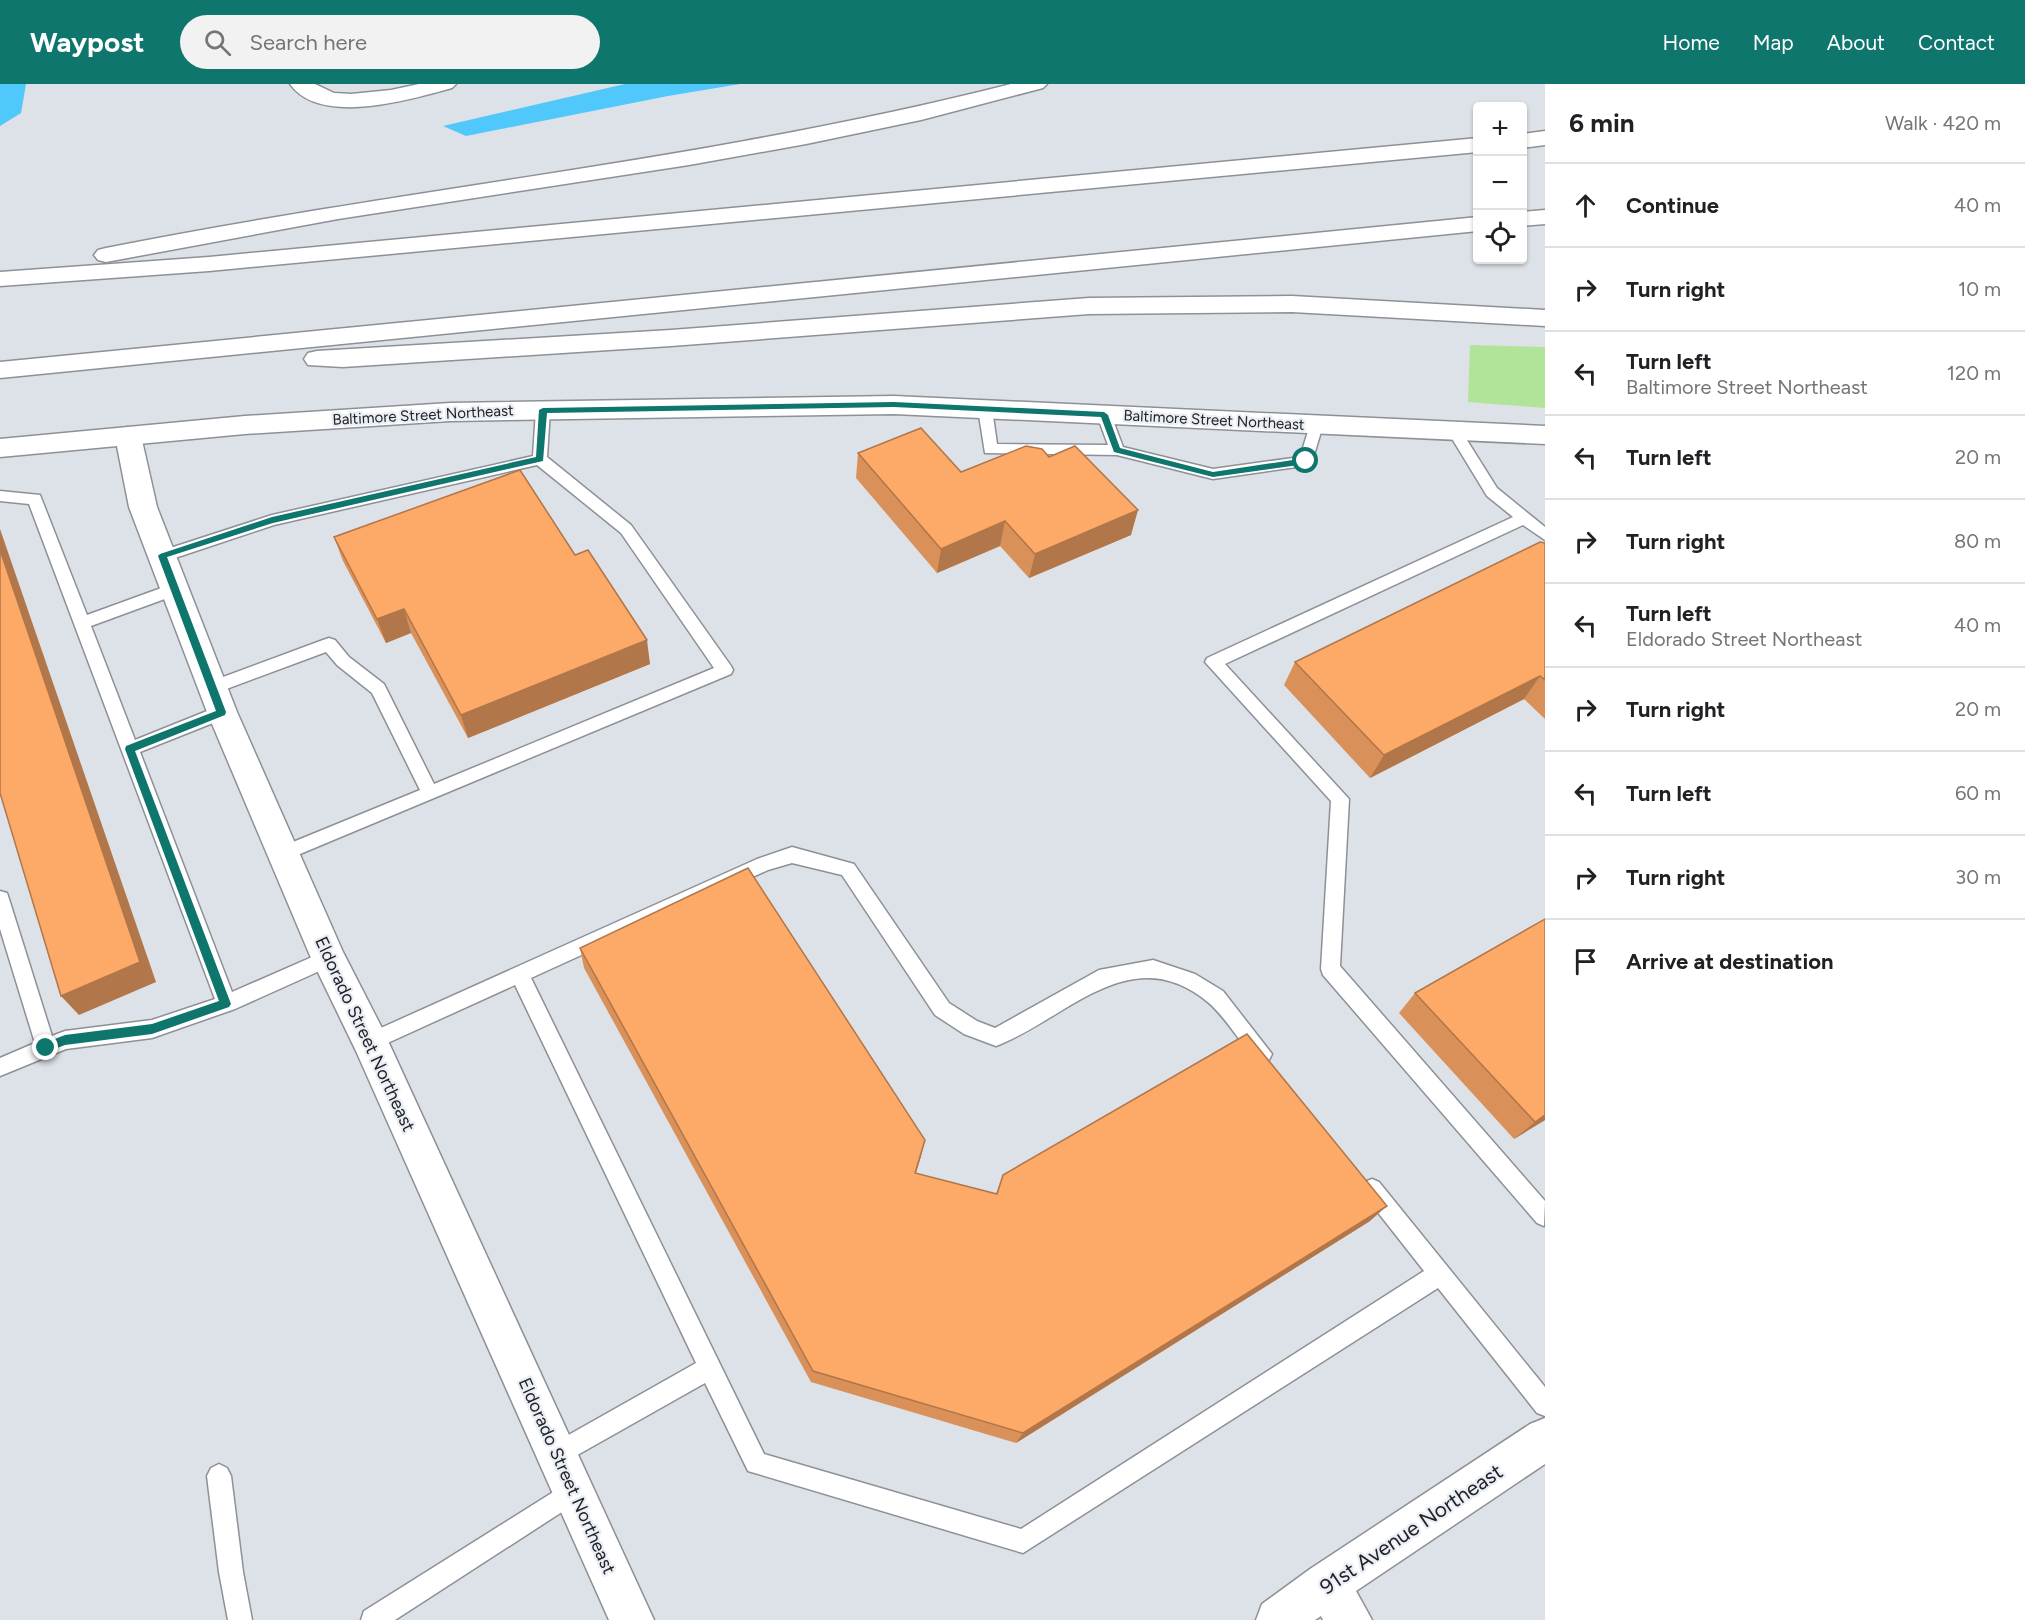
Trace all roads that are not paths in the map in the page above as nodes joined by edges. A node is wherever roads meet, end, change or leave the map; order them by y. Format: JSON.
{"nodes":[{"id":1,"x":301,"y":84,"type":"edge"},
{"id":2,"x":445,"y":84,"type":"edge"},
{"id":3,"x":960,"y":84,"type":"edge"},
{"id":4,"x":1036,"y":84,"type":"edge"},
{"id":5,"x":1545,"y":138,"type":"edge"},
{"id":6,"x":1527,"y":140,"type":"edge"},
{"id":7,"x":1473,"y":145,"type":"edge"},
{"id":8,"x":595,"y":173,"type":"junction"},
{"id":9,"x":1545,"y":217,"type":"edge"},
{"id":10,"x":1527,"y":219,"type":"edge"},
{"id":11,"x":1473,"y":224,"type":"edge"},
{"id":12,"x":0,"y":279,"type":"edge"},
{"id":13,"x":1545,"y":318,"type":"edge"},
{"id":14,"x":147,"y":356,"type":"junction"},
{"id":15,"x":0,"y":370,"type":"edge"},
{"id":16,"x":985,"y":409,"type":"junction"},
{"id":17,"x":543,"y":410,"type":"junction"},
{"id":18,"x":1104,"y":415,"type":"junction"},
{"id":19,"x":1317,"y":425,"type":"junction"},
{"id":20,"x":1455,"y":432,"type":"junction"},
{"id":21,"x":1545,"y":435,"type":"edge"},
{"id":22,"x":128,"y":436,"type":"junction"},
{"id":23,"x":0,"y":448,"type":"edge"},
{"id":24,"x":1117,"y":450,"type":"junction"},
{"id":25,"x":540,"y":459,"type":"junction"},
{"id":26,"x":0,"y":496,"type":"edge"},
{"id":27,"x":1524,"y":518,"type":"junction"},
{"id":28,"x":1545,"y":535,"type":"edge"},
{"id":29,"x":163,"y":556,"type":"junction"},
{"id":30,"x":175,"y":589,"type":"junction"},
{"id":31,"x":82,"y":623,"type":"junction"},
{"id":32,"x":217,"y":700,"type":"junction"},
{"id":33,"x":130,"y":749,"type":"junction"},
{"id":34,"x":430,"y":793,"type":"junction"},
{"id":35,"x":282,"y":854,"type":"junction"},
{"id":36,"x":0,"y":899,"type":"edge"},
{"id":37,"x":328,"y":958,"type":"junction"},
{"id":38,"x":519,"y":974,"type":"junction"},
{"id":39,"x":226,"y":1004,"type":"junction"},
{"id":40,"x":370,"y":1042,"type":"junction"},
{"id":41,"x":46,"y":1048,"type":"junction"},
{"id":42,"x":0,"y":1067,"type":"edge"},
{"id":43,"x":1276,"y":1071,"type":"edge"},
{"id":44,"x":1358,"y":1173,"type":"edge"},
{"id":45,"x":1545,"y":1216,"type":"edge"},
{"id":46,"x":1440,"y":1274,"type":"junction"},
{"id":47,"x":710,"y":1368,"type":"junction"},
{"id":48,"x":1545,"y":1405,"type":"edge"},
{"id":49,"x":1545,"y":1439,"type":"edge"},
{"id":50,"x":557,"y":1454,"type":"junction"},
{"id":51,"x":219,"y":1476,"type":"dead end"},
{"id":52,"x":574,"y":1491,"type":"junction"},
{"id":53,"x":1326,"y":1585,"type":"junction"},
{"id":54,"x":240,"y":1620,"type":"edge"},
{"id":55,"x":373,"y":1620,"type":"edge"},
{"id":56,"x":632,"y":1620,"type":"edge"},
{"id":57,"x":1278,"y":1620,"type":"edge"},
{"id":58,"x":1350,"y":1620,"type":"edge"}],
"edges":[{"from":1,"to":2,"type":"main road"},
{"from":3,"to":8,"type":"main road"},
{"from":4,"to":8,"type":"main road"},
{"from":5,"to":6,"type":"main road"},
{"from":7,"to":12,"type":"main road"},
{"from":8,"to":12,"type":"main road"},
{"from":9,"to":10,"type":"main road"},
{"from":11,"to":14,"type":"main road"},
{"from":13,"to":14,"type":"main road"},
{"from":14,"to":15,"type":"main road"},
{"from":16,"to":17,"type":"main road","name":"Baltimore Street Northeast"},
{"from":16,"to":18,"type":"main road","name":"Baltimore Street Northeast"},
{"from":16,"to":24,"type":"lane"},
{"from":17,"to":22,"type":"main road","name":"Baltimore Street Northeast"},
{"from":17,"to":25,"type":"lane"},
{"from":18,"to":19,"type":"main road","name":"Baltimore Street Northeast"},
{"from":18,"to":24,"type":"lane"},
{"from":19,"to":20,"type":"main road","name":"Baltimore Street Northeast"},
{"from":19,"to":24,"type":"lane"},
{"from":20,"to":21,"type":"main road","name":"Baltimore Street Northeast"},
{"from":20,"to":27,"type":"lane"},
{"from":22,"to":23,"type":"main road","name":"Baltimore Street Northeast"},
{"from":22,"to":29,"type":"main road","name":"Eldorado Street Northeast"},
{"from":25,"to":29,"type":"lane"},
{"from":25,"to":34,"type":"lane"},
{"from":26,"to":31,"type":"lane"},
{"from":27,"to":28,"type":"lane"},
{"from":27,"to":45,"type":"lane"},
{"from":29,"to":30,"type":"main road","name":"Eldorado Street Northeast"},
{"from":30,"to":31,"type":"lane"},
{"from":30,"to":32,"type":"main road","name":"Eldorado Street Northeast"},
{"from":31,"to":33,"type":"lane"},
{"from":32,"to":33,"type":"lane"},
{"from":32,"to":34,"type":"lane"},
{"from":32,"to":35,"type":"main road","name":"Eldorado Street Northeast"},
{"from":33,"to":39,"type":"lane"},
{"from":34,"to":35,"type":"lane"},
{"from":35,"to":37,"type":"main road","name":"Eldorado Street Northeast"},
{"from":36,"to":41,"type":"lane"},
{"from":37,"to":39,"type":"lane"},
{"from":37,"to":40,"type":"main road","name":"Eldorado Street Northeast"},
{"from":38,"to":40,"type":"lane"},
{"from":38,"to":43,"type":"lane"},
{"from":38,"to":47,"type":"lane"},
{"from":39,"to":41,"type":"lane"},
{"from":40,"to":50,"type":"main road","name":"Eldorado Street Northeast"},
{"from":41,"to":42,"type":"lane"},
{"from":44,"to":46,"type":"lane"},
{"from":46,"to":47,"type":"lane"},
{"from":46,"to":48,"type":"lane"},
{"from":47,"to":50,"type":"lane"},
{"from":49,"to":53,"type":"main road","name":"91st Avenue Northeast"},
{"from":50,"to":52,"type":"main road","name":"Eldorado Street Northeast"},
{"from":51,"to":54,"type":"lane"},
{"from":52,"to":55,"type":"lane"},
{"from":52,"to":56,"type":"main road","name":"Eldorado Street Northeast"},
{"from":53,"to":57,"type":"main road","name":"91st Avenue Northeast"},
{"from":53,"to":58,"type":"main road"}]}
